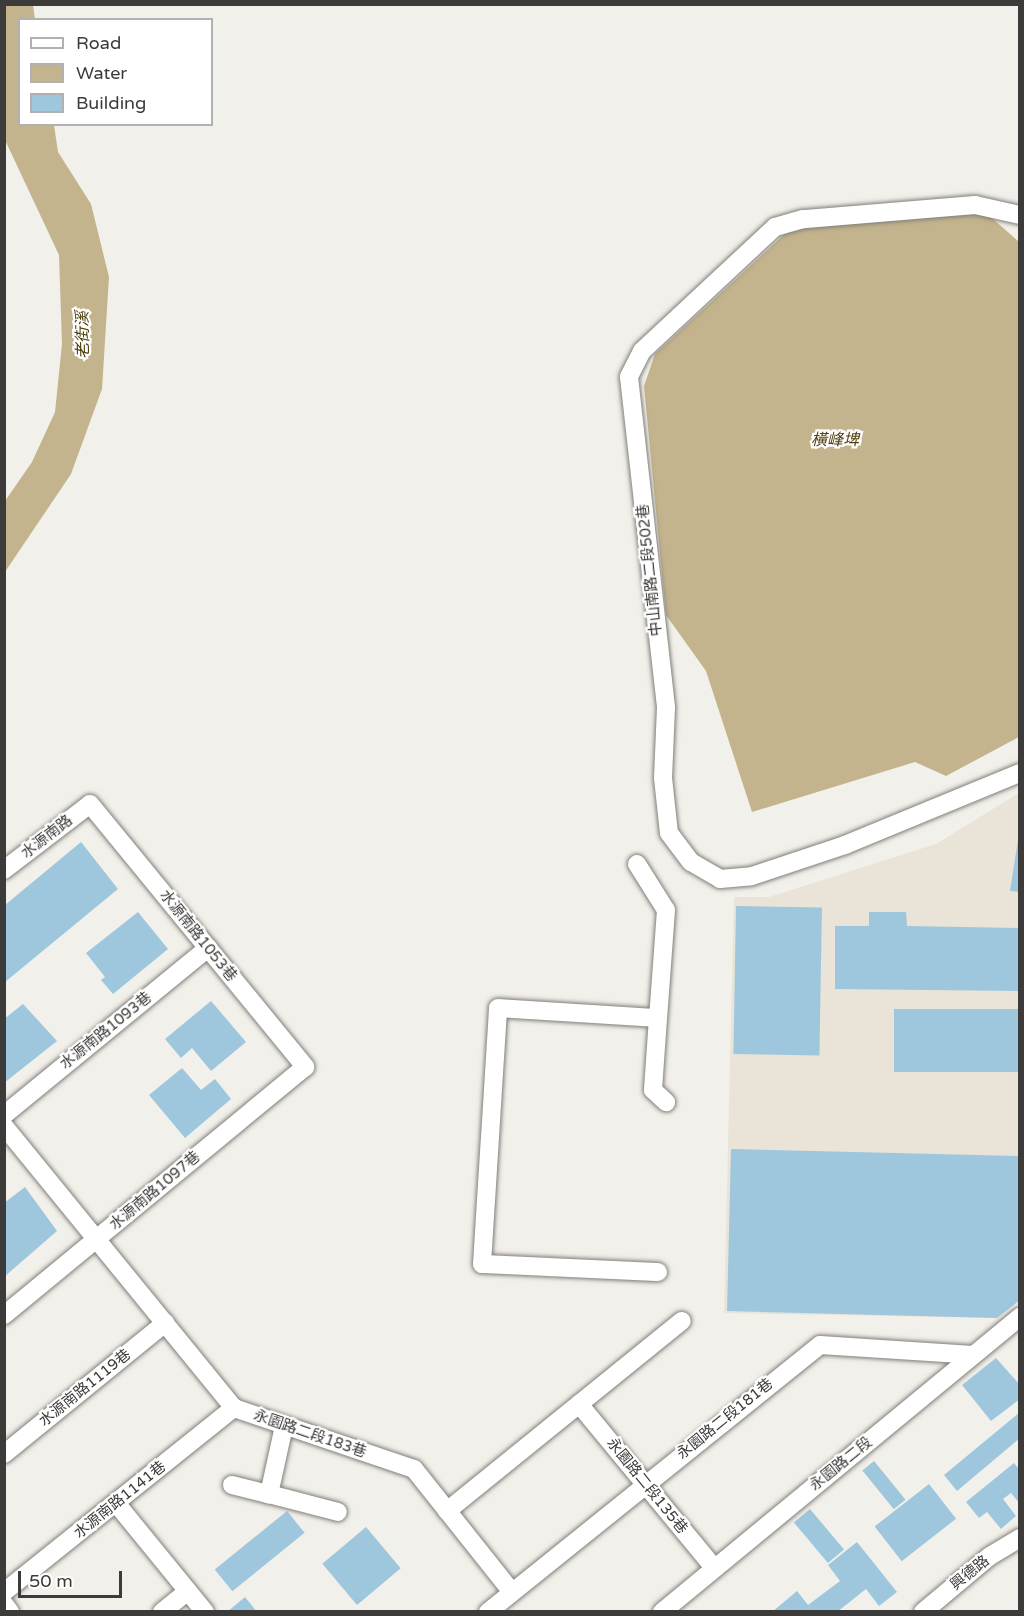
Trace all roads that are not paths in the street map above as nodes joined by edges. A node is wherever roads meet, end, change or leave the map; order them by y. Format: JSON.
{"nodes":[{"id":1,"x":1020,"y":215,"type":"edge"},
{"id":2,"x":1020,"y":773,"type":"edge"},
{"id":3,"x":90,"y":804,"type":"joint"},
{"id":4,"x":637,"y":864,"type":"dead end"},
{"id":5,"x":4,"y":870,"type":"edge"},
{"id":6,"x":208,"y":948,"type":"junction"},
{"id":7,"x":658,"y":1018,"type":"junction"},
{"id":8,"x":305,"y":1067,"type":"joint"},
{"id":9,"x":666,"y":1102,"type":"dead end"},
{"id":10,"x":4,"y":1114,"type":"edge"},
{"id":11,"x":4,"y":1126,"type":"edge"},
{"id":12,"x":97,"y":1239,"type":"junction"},
{"id":13,"x":658,"y":1272,"type":"dead end"},
{"id":14,"x":4,"y":1315,"type":"edge"},
{"id":15,"x":1020,"y":1317,"type":"edge"},
{"id":16,"x":682,"y":1321,"type":"dead end"},
{"id":17,"x":165,"y":1323,"type":"junction"},
{"id":18,"x":973,"y":1355,"type":"junction"},
{"id":19,"x":579,"y":1404,"type":"junction"},
{"id":20,"x":234,"y":1408,"type":"junction"},
{"id":21,"x":285,"y":1426,"type":"junction"},
{"id":22,"x":4,"y":1454,"type":"edge"},
{"id":23,"x":645,"y":1484,"type":"junction"},
{"id":24,"x":232,"y":1485,"type":"dead end"},
{"id":25,"x":270,"y":1494,"type":"junction"},
{"id":26,"x":116,"y":1503,"type":"junction"},
{"id":27,"x":447,"y":1510,"type":"junction"},
{"id":28,"x":338,"y":1512,"type":"dead end"},
{"id":29,"x":1020,"y":1538,"type":"edge"},
{"id":30,"x":714,"y":1568,"type":"junction"},
{"id":31,"x":188,"y":1591,"type":"junction"},
{"id":32,"x":4,"y":1592,"type":"edge"},
{"id":33,"x":512,"y":1592,"type":"junction"},
{"id":34,"x":4,"y":1604,"type":"edge"},
{"id":35,"x":9,"y":1611,"type":"edge"},
{"id":36,"x":162,"y":1611,"type":"edge"},
{"id":37,"x":205,"y":1611,"type":"edge"},
{"id":38,"x":488,"y":1611,"type":"edge"},
{"id":39,"x":662,"y":1611,"type":"edge"},
{"id":40,"x":923,"y":1611,"type":"edge"}],
"edges":[{"from":1,"to":2,"type":"street","name":"中山南路二段502巷"},
{"from":3,"to":5,"type":"street","name":"水源南路"},
{"from":3,"to":6,"type":"street","name":"水源南路1053巷"},
{"from":4,"to":7,"type":"street"},
{"from":6,"to":8,"type":"street","name":"水源南路1053巷"},
{"from":6,"to":10,"type":"street","name":"水源南路1093巷"},
{"from":7,"to":9,"type":"street"},
{"from":7,"to":13,"type":"street"},
{"from":8,"to":12,"type":"street","name":"水源南路1097巷"},
{"from":11,"to":12,"type":"street","name":"永園路二段183巷"},
{"from":12,"to":14,"type":"street","name":"水源南路1097巷"},
{"from":12,"to":17,"type":"street","name":"永園路二段183巷"},
{"from":15,"to":18,"type":"street","name":"永園路二段"},
{"from":16,"to":19,"type":"street"},
{"from":17,"to":20,"type":"street","name":"永園路二段183巷"},
{"from":17,"to":22,"type":"street","name":"水源南路1119巷"},
{"from":18,"to":23,"type":"street","name":"永園路二段181巷"},
{"from":18,"to":30,"type":"street","name":"永園路二段"},
{"from":19,"to":23,"type":"street","name":"永園路二段135巷"},
{"from":19,"to":27,"type":"street"},
{"from":20,"to":21,"type":"street","name":"永園路二段183巷"},
{"from":20,"to":26,"type":"street","name":"水源南路1141巷"},
{"from":21,"to":25,"type":"street"},
{"from":21,"to":27,"type":"street","name":"永園路二段183巷"},
{"from":23,"to":30,"type":"street","name":"永園路二段135巷"},
{"from":23,"to":33,"type":"street","name":"永園路二段181巷"},
{"from":24,"to":25,"type":"street"},
{"from":25,"to":28,"type":"street"},
{"from":26,"to":31,"type":"street"},
{"from":26,"to":32,"type":"street","name":"水源南路1141巷"},
{"from":27,"to":33,"type":"street","name":"永園路二段183巷"},
{"from":29,"to":40,"type":"street","name":"興德路"},
{"from":30,"to":39,"type":"street","name":"永園路二段"},
{"from":31,"to":36,"type":"street"},
{"from":31,"to":37,"type":"street"},
{"from":33,"to":38,"type":"street"},
{"from":34,"to":35,"type":"street"}]}
